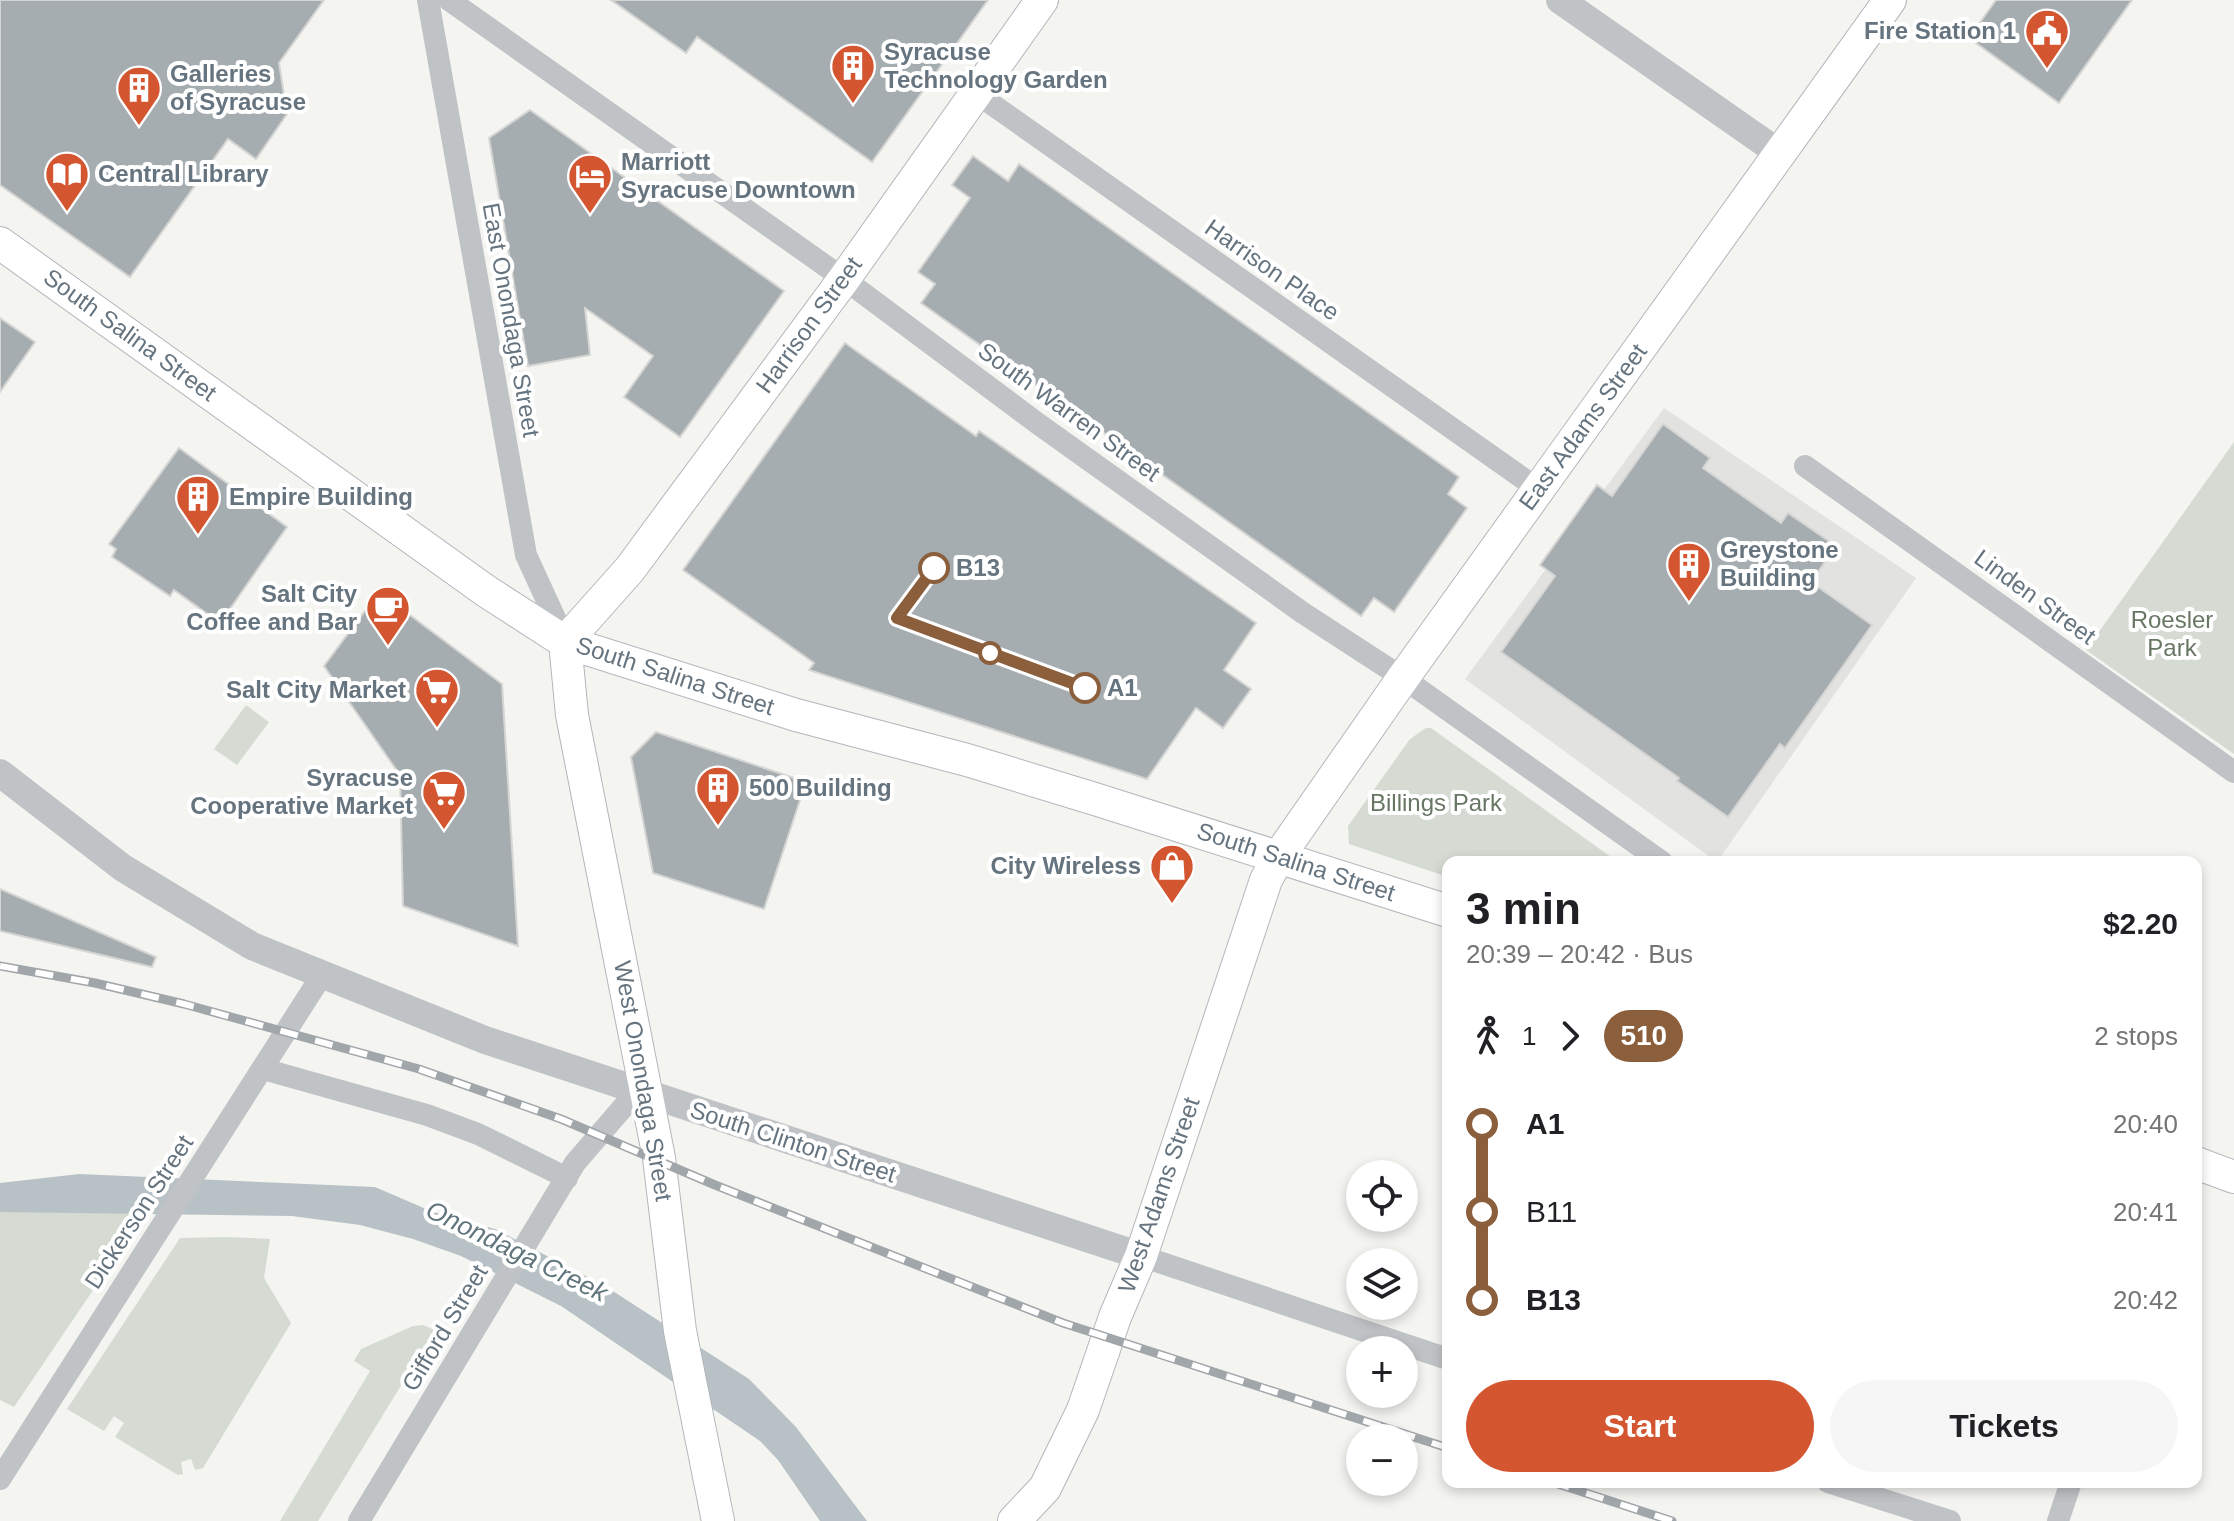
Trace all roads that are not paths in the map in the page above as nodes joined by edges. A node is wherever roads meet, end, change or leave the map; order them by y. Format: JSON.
{"nodes":[{"id":1,"x":428,"y":0,"type":"edge"},
{"id":2,"x":449,"y":0,"type":"edge"},
{"id":3,"x":1042,"y":0,"type":"edge"},
{"id":4,"x":1560,"y":0,"type":"edge"},
{"id":5,"x":1890,"y":0,"type":"edge"},
{"id":6,"x":976,"y":93,"type":"junction"},
{"id":7,"x":1779,"y":153,"type":"junction"},
{"id":8,"x":0,"y":243,"type":"edge"},
{"id":9,"x":844,"y":279,"type":"junction"},
{"id":10,"x":1805,"y":466,"type":"dead end"},
{"id":11,"x":1538,"y":489,"type":"junction"},
{"id":12,"x":565,"y":642,"type":"junction"},
{"id":13,"x":1403,"y":678,"type":"junction"},
{"id":14,"x":2234,"y":772,"type":"edge"},
{"id":15,"x":0,"y":773,"type":"edge"},
{"id":16,"x":1279,"y":856,"type":"junction"},
{"id":17,"x":1654,"y":856,"type":"edge"},
{"id":18,"x":1442,"y":909,"type":"edge"},
{"id":19,"x":322,"y":975,"type":"junction"},
{"id":20,"x":263,"y":1069,"type":"junction"},
{"id":21,"x":643,"y":1092,"type":"junction"},
{"id":22,"x":2202,"y":1165,"type":"edge"},
{"id":23,"x":2234,"y":1177,"type":"edge"},
{"id":24,"x":567,"y":1178,"type":"junction"},
{"id":25,"x":1141,"y":1256,"type":"junction"},
{"id":26,"x":1442,"y":1357,"type":"edge"},
{"id":27,"x":0,"y":1479,"type":"edge"},
{"id":28,"x":1847,"y":1488,"type":"edge"},
{"id":29,"x":2069,"y":1488,"type":"edge"},
{"id":30,"x":359,"y":1521,"type":"edge"},
{"id":31,"x":718,"y":1521,"type":"edge"},
{"id":32,"x":1014,"y":1521,"type":"edge"},
{"id":33,"x":1950,"y":1521,"type":"edge"},
{"id":34,"x":2058,"y":1521,"type":"edge"}],
"edges":[{"from":1,"to":12,"type":"street","name":"East Onondaga Street"},
{"from":2,"to":9,"type":"street","name":"South Warren Street"},
{"from":3,"to":6,"type":"main road","name":"Harrison Street"},
{"from":4,"to":7,"type":"street"},
{"from":5,"to":7,"type":"main road","name":"East Adams Street"},
{"from":6,"to":9,"type":"main road","name":"Harrison Street"},
{"from":6,"to":11,"type":"street","name":"Harrison Place"},
{"from":7,"to":11,"type":"main road","name":"East Adams Street"},
{"from":8,"to":12,"type":"main road","name":"South Salina Street"},
{"from":9,"to":12,"type":"main road","name":"Harrison Street"},
{"from":9,"to":13,"type":"street","name":"South Warren Street"},
{"from":10,"to":14,"type":"street","name":"Linden Street"},
{"from":11,"to":13,"type":"main road","name":"East Adams Street"},
{"from":12,"to":16,"type":"main road","name":"South Salina Street"},
{"from":12,"to":21,"type":"main road","name":"West Onondaga Street"},
{"from":13,"to":16,"type":"main road","name":"East Adams Street"},
{"from":13,"to":17,"type":"street","name":"South Warren Street"},
{"from":15,"to":19,"type":"street","name":"South Clinton Street"},
{"from":16,"to":18,"type":"main road","name":"South Salina Street"},
{"from":16,"to":25,"type":"main road","name":"West Adams Street"},
{"from":19,"to":20,"type":"street","name":"Dickerson Street"},
{"from":19,"to":21,"type":"street","name":"South Clinton Street"},
{"from":20,"to":24,"type":"street"},
{"from":20,"to":27,"type":"street","name":"Dickerson Street"},
{"from":21,"to":24,"type":"street","name":"Gifford Street"},
{"from":21,"to":25,"type":"street","name":"South Clinton Street"},
{"from":21,"to":31,"type":"main road","name":"West Onondaga Street"},
{"from":22,"to":23,"type":"main road"},
{"from":24,"to":30,"type":"street","name":"Gifford Street"},
{"from":25,"to":26,"type":"street","name":"South Clinton Street"},
{"from":25,"to":32,"type":"main road","name":"West Adams Street"},
{"from":28,"to":33,"type":"street"},
{"from":29,"to":34,"type":"street"}]}
